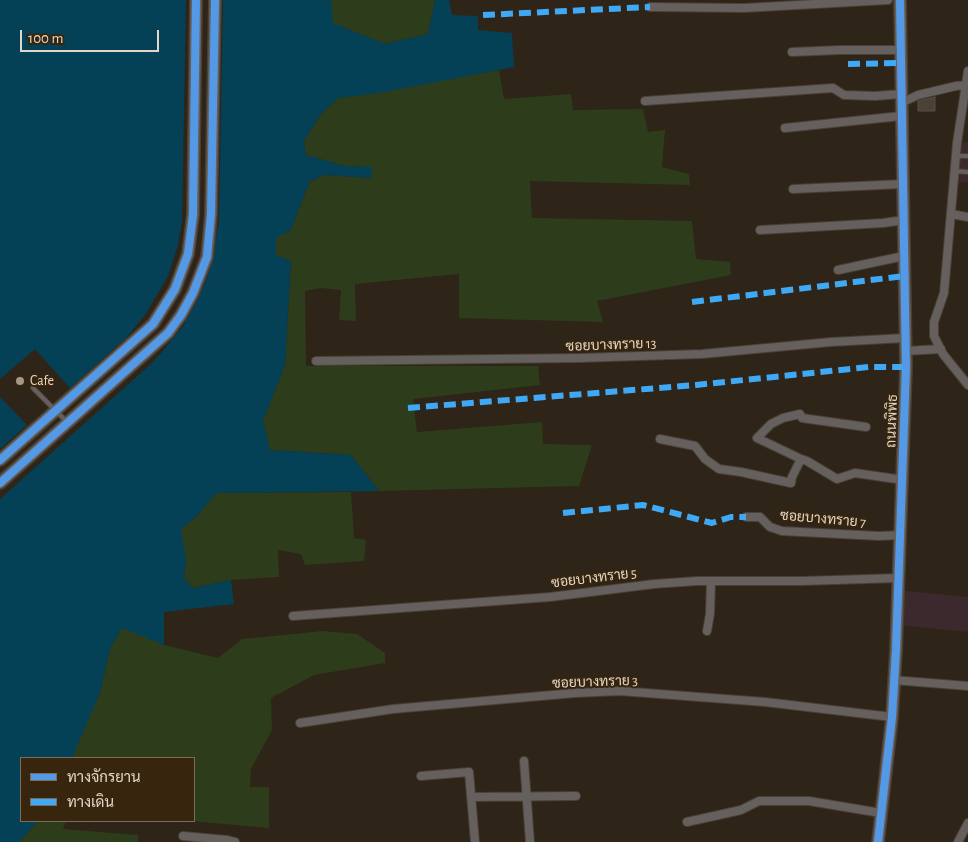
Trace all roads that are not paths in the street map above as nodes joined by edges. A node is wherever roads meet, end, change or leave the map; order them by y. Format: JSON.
{"nodes":[{"id":1,"x":196,"y":0,"type":"edge"},
{"id":2,"x":215,"y":0,"type":"edge"},
{"id":3,"x":888,"y":0,"type":"edge"},
{"id":4,"x":900,"y":0,"type":"edge"},
{"id":5,"x":650,"y":7,"type":"dead end"},
{"id":6,"x":900,"y":50,"type":"junction"},
{"id":7,"x":792,"y":52,"type":"dead end"},
{"id":8,"x":968,"y":71,"type":"edge"},
{"id":9,"x":966,"y":86,"type":"edge"},
{"id":10,"x":901,"y":98,"type":"junction"},
{"id":11,"x":645,"y":101,"type":"dead end"},
{"id":12,"x":901,"y":116,"type":"junction"},
{"id":13,"x":964,"y":116,"type":"edge"},
{"id":14,"x":786,"y":128,"type":"dead end"},
{"id":15,"x":956,"y":156,"type":"junction"},
{"id":16,"x":968,"y":156,"type":"edge"},
{"id":17,"x":954,"y":171,"type":"junction"},
{"id":18,"x":968,"y":172,"type":"edge"},
{"id":19,"x":903,"y":184,"type":"junction"},
{"id":20,"x":793,"y":188,"type":"dead end"},
{"id":21,"x":951,"y":214,"type":"junction"},
{"id":22,"x":968,"y":217,"type":"edge"},
{"id":23,"x":904,"y":220,"type":"junction"},
{"id":24,"x":760,"y":230,"type":"dead end"},
{"id":25,"x":904,"y":256,"type":"junction"},
{"id":26,"x":838,"y":270,"type":"dead end"},
{"id":27,"x":905,"y":338,"type":"junction"},
{"id":28,"x":940,"y":349,"type":"junction"},
{"id":29,"x":905,"y":351,"type":"junction"},
{"id":30,"x":316,"y":361,"type":"dead end"},
{"id":31,"x":968,"y":385,"type":"edge"},
{"id":32,"x":34,"y":388,"type":"dead end"},
{"id":33,"x":56,"y":410,"type":"junction"},
{"id":34,"x":68,"y":423,"type":"junction"},
{"id":35,"x":866,"y":427,"type":"dead end"},
{"id":36,"x":660,"y":439,"type":"dead end"},
{"id":37,"x":801,"y":459,"type":"junction"},
{"id":38,"x":0,"y":460,"type":"edge"},
{"id":39,"x":902,"y":477,"type":"junction"},
{"id":40,"x":0,"y":484,"type":"edge"},
{"id":41,"x":746,"y":516,"type":"dead end"},
{"id":42,"x":901,"y":535,"type":"junction"},
{"id":43,"x":899,"y":578,"type":"junction"},
{"id":44,"x":711,"y":581,"type":"junction"},
{"id":45,"x":293,"y":616,"type":"dead end"},
{"id":46,"x":707,"y":631,"type":"dead end"},
{"id":47,"x":893,"y":680,"type":"junction"},
{"id":48,"x":968,"y":686,"type":"edge"},
{"id":49,"x":892,"y":717,"type":"junction"},
{"id":50,"x":300,"y":723,"type":"dead end"},
{"id":51,"x":524,"y":760,"type":"dead end"},
{"id":52,"x":421,"y":776,"type":"dead end"},
{"id":53,"x":527,"y":796,"type":"junction"},
{"id":54,"x":576,"y":796,"type":"dead end"},
{"id":55,"x":471,"y":797,"type":"junction"},
{"id":56,"x":881,"y":812,"type":"junction"},
{"id":57,"x":687,"y":822,"type":"dead end"},
{"id":58,"x":968,"y":823,"type":"edge"},
{"id":59,"x":183,"y":836,"type":"dead end"},
{"id":60,"x":235,"y":842,"type":"edge"},
{"id":61,"x":475,"y":842,"type":"edge"},
{"id":62,"x":530,"y":842,"type":"edge"},
{"id":63,"x":878,"y":842,"type":"edge"},
{"id":64,"x":958,"y":842,"type":"edge"}],
"edges":[{"from":1,"to":33,"type":"main road"},
{"from":2,"to":34,"type":"main road"},
{"from":3,"to":5,"type":"street"},
{"from":4,"to":6,"type":"main road","name":"ถนนพิพิธ"},
{"from":6,"to":7,"type":"street"},
{"from":6,"to":10,"type":"main road","name":"ถนนพิพิธ"},
{"from":8,"to":9,"type":"street"},
{"from":9,"to":10,"type":"street"},
{"from":9,"to":13,"type":"street"},
{"from":10,"to":11,"type":"street"},
{"from":10,"to":12,"type":"main road","name":"ถนนพิพิธ"},
{"from":12,"to":14,"type":"street"},
{"from":12,"to":19,"type":"main road","name":"ถนนพิพิธ"},
{"from":13,"to":15,"type":"street"},
{"from":15,"to":16,"type":"lane"},
{"from":15,"to":17,"type":"street"},
{"from":17,"to":18,"type":"lane"},
{"from":17,"to":21,"type":"street"},
{"from":19,"to":20,"type":"street"},
{"from":19,"to":23,"type":"main road","name":"ถนนพิพิธ"},
{"from":21,"to":22,"type":"street"},
{"from":21,"to":28,"type":"street"},
{"from":23,"to":24,"type":"street"},
{"from":23,"to":25,"type":"main road","name":"ถนนพิพิธ"},
{"from":25,"to":26,"type":"street"},
{"from":25,"to":27,"type":"main road","name":"ถนนพิพิธ"},
{"from":27,"to":29,"type":"main road","name":"ถนนพิพิธ"},
{"from":27,"to":30,"type":"street","name":"ซอยบางทราย 13"},
{"from":28,"to":29,"type":"street"},
{"from":28,"to":31,"type":"street"},
{"from":29,"to":39,"type":"main road","name":"ถนนพิพิธ"},
{"from":32,"to":33,"type":"lane"},
{"from":33,"to":34,"type":"lane"},
{"from":33,"to":38,"type":"main road"},
{"from":34,"to":40,"type":"main road"},
{"from":35,"to":37,"type":"street"},
{"from":36,"to":37,"type":"street"},
{"from":37,"to":39,"type":"street"},
{"from":39,"to":42,"type":"main road","name":"ถนนพิพิธ"},
{"from":41,"to":42,"type":"street","name":"ซอยบางทราย 7"},
{"from":42,"to":43,"type":"main road","name":"ถนนพิพิธ"},
{"from":43,"to":44,"type":"street","name":"ซอยบางทราย 5"},
{"from":43,"to":47,"type":"main road","name":"ถนนพิพิธ"},
{"from":44,"to":45,"type":"street","name":"ซอยบางทราย 5"},
{"from":44,"to":46,"type":"street"},
{"from":47,"to":48,"type":"street"},
{"from":47,"to":49,"type":"main road","name":"ถนนพิพิธ"},
{"from":49,"to":50,"type":"street","name":"ซอยบางทราย 3"},
{"from":49,"to":56,"type":"main road","name":"ถนนพิพิธ"},
{"from":51,"to":53,"type":"street"},
{"from":52,"to":55,"type":"street"},
{"from":53,"to":54,"type":"street"},
{"from":53,"to":55,"type":"street"},
{"from":53,"to":62,"type":"street"},
{"from":55,"to":61,"type":"street"},
{"from":56,"to":57,"type":"street"},
{"from":56,"to":63,"type":"main road","name":"ถนนพิพิธ"},
{"from":58,"to":64,"type":"street"},
{"from":59,"to":60,"type":"street"}]}
